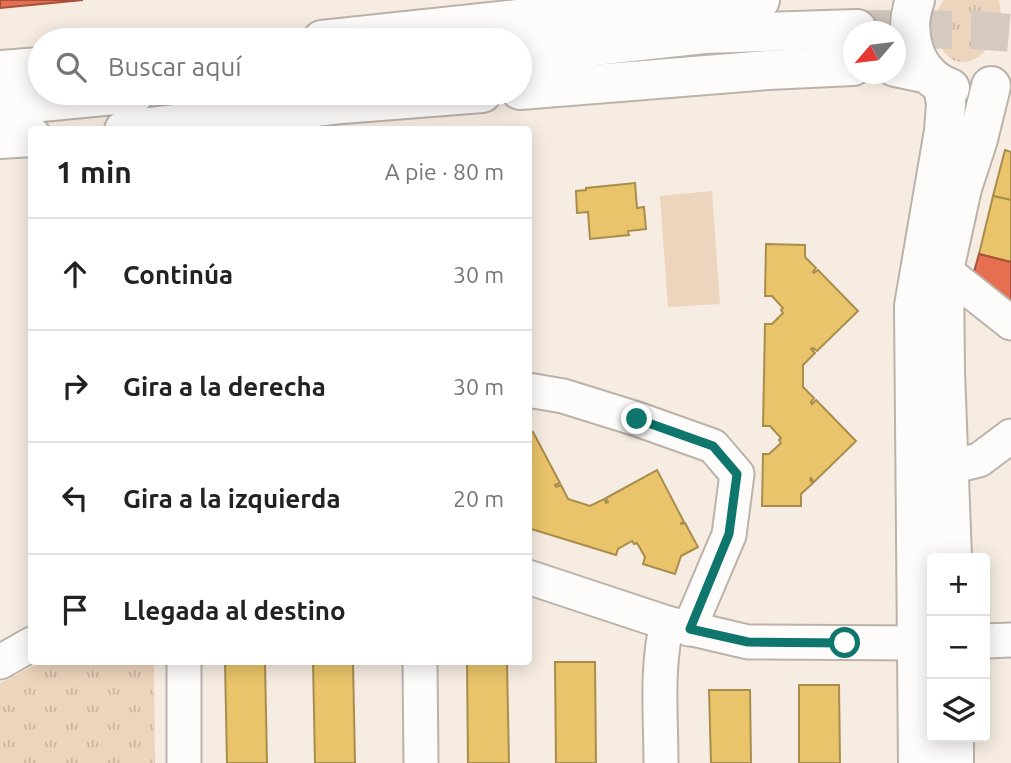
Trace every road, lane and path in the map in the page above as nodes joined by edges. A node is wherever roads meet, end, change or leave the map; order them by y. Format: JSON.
{"nodes":[{"id":1,"x":761,"y":0,"type":"edge"},
{"id":2,"x":915,"y":0,"type":"edge"},
{"id":3,"x":654,"y":3,"type":"edge"},
{"id":4,"x":434,"y":28,"type":"edge"},
{"id":5,"x":843,"y":47,"type":"edge"},
{"id":6,"x":843,"y":51,"type":"edge"},
{"id":7,"x":532,"y":53,"type":"edge"},
{"id":8,"x":28,"y":68,"type":"edge"},
{"id":9,"x":0,"y":70,"type":"edge"},
{"id":10,"x":922,"y":76,"type":"edge"},
{"id":11,"x":1001,"y":80,"type":"edge"},
{"id":12,"x":532,"y":89,"type":"edge"},
{"id":13,"x":28,"y":103,"type":"edge"},
{"id":14,"x":334,"y":105,"type":"edge"},
{"id":15,"x":0,"y":106,"type":"edge"},
{"id":16,"x":158,"y":126,"type":"edge"},
{"id":17,"x":28,"y":137,"type":"edge"},
{"id":18,"x":0,"y":139,"type":"edge"},
{"id":19,"x":944,"y":270,"type":"junction"},
{"id":20,"x":1011,"y":323,"type":"edge"},
{"id":21,"x":532,"y":391,"type":"edge"},
{"id":22,"x":1011,"y":436,"type":"edge"},
{"id":23,"x":950,"y":467,"type":"junction"},
{"id":24,"x":952,"y":553,"type":"edge"},
{"id":25,"x":532,"y":578,"type":"edge"},
{"id":26,"x":678,"y":626,"type":"junction"},
{"id":27,"x":1011,"y":640,"type":"edge"},
{"id":28,"x":990,"y":641,"type":"edge"},
{"id":29,"x":918,"y":643,"type":"junction"},
{"id":30,"x":28,"y":646,"type":"edge"},
{"id":31,"x":0,"y":662,"type":"edge"},
{"id":32,"x":184,"y":665,"type":"edge"},
{"id":33,"x":420,"y":665,"type":"edge"},
{"id":34,"x":954,"y":742,"type":"edge"},
{"id":35,"x":184,"y":763,"type":"edge"},
{"id":36,"x":421,"y":763,"type":"edge"},
{"id":37,"x":661,"y":763,"type":"edge"},
{"id":38,"x":918,"y":763,"type":"edge"},
{"id":39,"x":954,"y":763,"type":"edge"}],
"edges":[{"from":1,"to":3,"type":"main road"},
{"from":2,"to":10,"type":"main road"},
{"from":3,"to":4,"type":"main road"},
{"from":5,"to":7,"type":"main road"},
{"from":6,"to":12,"type":"main road"},
{"from":8,"to":9,"type":"main road"},
{"from":10,"to":11,"type":"main road"},
{"from":10,"to":29,"type":"main road"},
{"from":11,"to":19,"type":"main road"},
{"from":13,"to":15,"type":"main road"},
{"from":14,"to":16,"type":"main road"},
{"from":17,"to":18,"type":"main road"},
{"from":19,"to":20,"type":"street"},
{"from":19,"to":23,"type":"main road"},
{"from":21,"to":26,"type":"street"},
{"from":22,"to":23,"type":"street"},
{"from":23,"to":24,"type":"main road"},
{"from":25,"to":26,"type":"street"},
{"from":26,"to":29,"type":"street"},
{"from":26,"to":37,"type":"street"},
{"from":27,"to":28,"type":"street"},
{"from":29,"to":38,"type":"main road"},
{"from":30,"to":31,"type":"street"},
{"from":32,"to":35,"type":"street"},
{"from":33,"to":36,"type":"street"},
{"from":34,"to":39,"type":"main road"}]}
